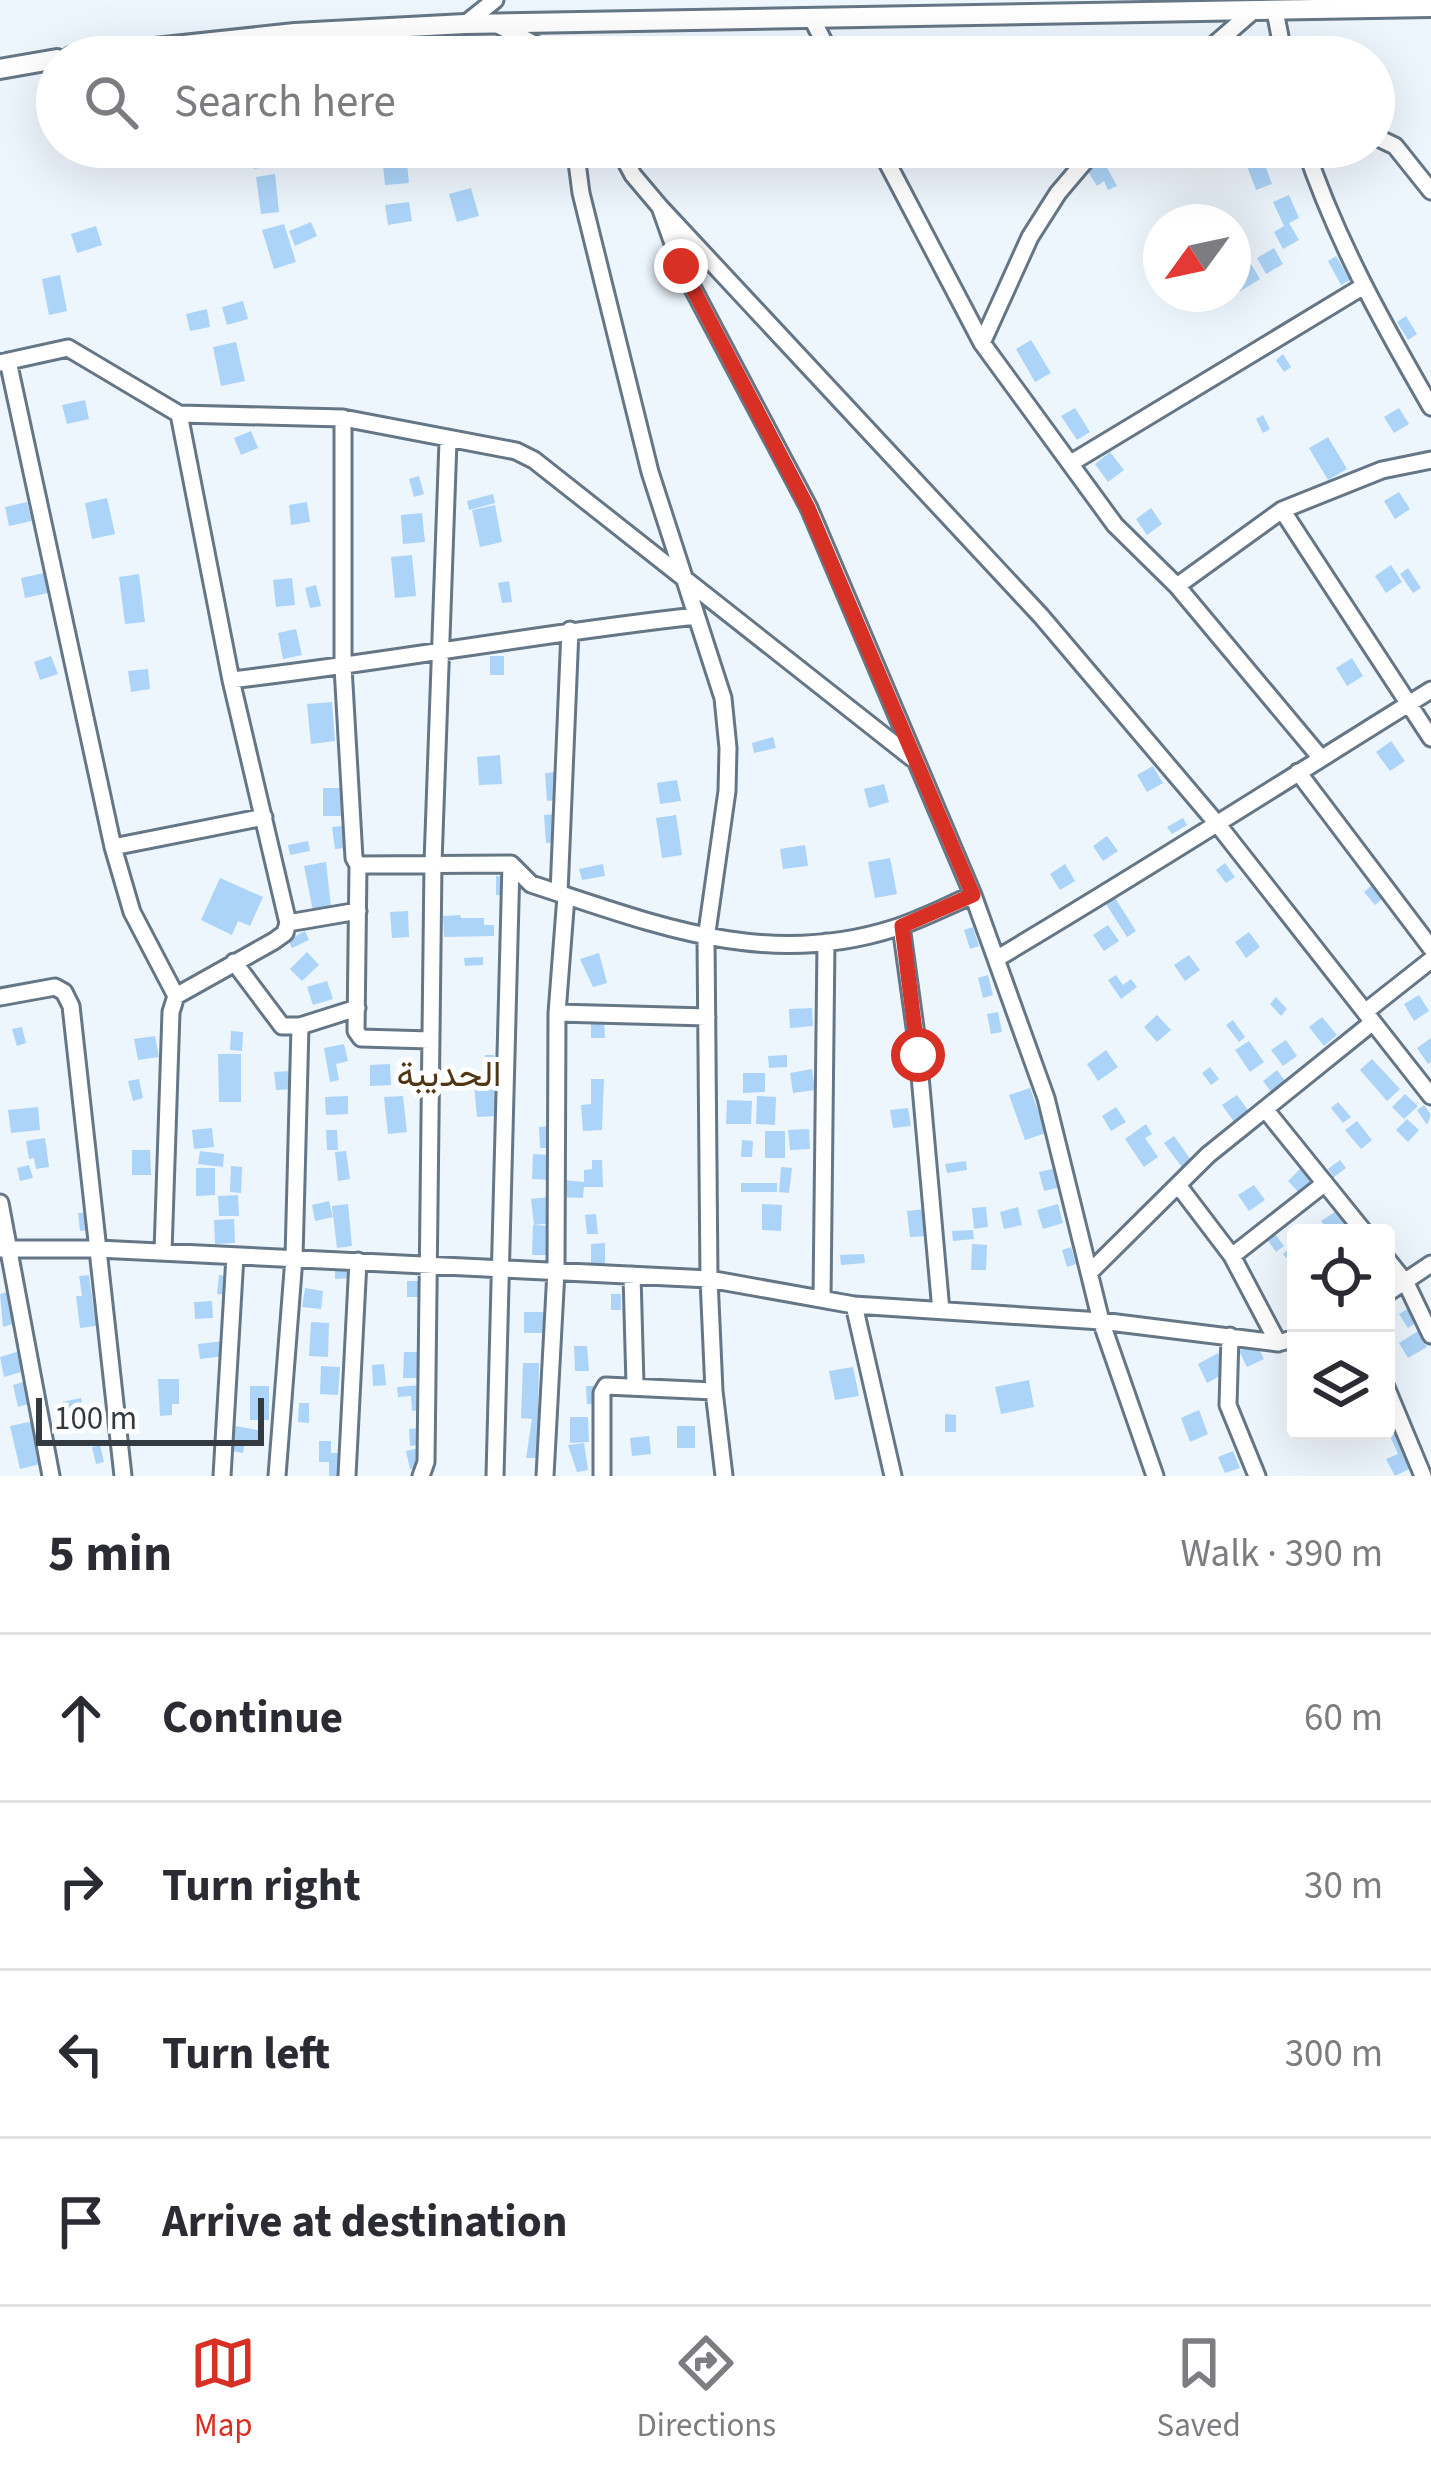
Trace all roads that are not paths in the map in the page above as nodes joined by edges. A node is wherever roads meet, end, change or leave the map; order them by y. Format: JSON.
{"nodes":[{"id":1,"x":496,"y":0,"type":"edge"},
{"id":2,"x":1431,"y":8,"type":"edge"},
{"id":3,"x":1275,"y":10,"type":"junction"},
{"id":4,"x":1253,"y":11,"type":"junction"},
{"id":5,"x":812,"y":19,"type":"junction"},
{"id":6,"x":495,"y":23,"type":"junction"},
{"id":7,"x":465,"y":24,"type":"junction"},
{"id":8,"x":269,"y":36,"type":"edge"},
{"id":9,"x":519,"y":36,"type":"edge"},
{"id":10,"x":821,"y":36,"type":"edge"},
{"id":11,"x":1224,"y":36,"type":"edge"},
{"id":12,"x":1281,"y":36,"type":"edge"},
{"id":13,"x":36,"y":63,"type":"edge"},
{"id":14,"x":0,"y":69,"type":"edge"},
{"id":15,"x":1395,"y":146,"type":"edge"},
{"id":16,"x":578,"y":168,"type":"edge"},
{"id":17,"x":629,"y":168,"type":"edge"},
{"id":18,"x":890,"y":168,"type":"edge"},
{"id":19,"x":1079,"y":168,"type":"edge"},
{"id":20,"x":1312,"y":168,"type":"edge"},
{"id":21,"x":1431,"y":191,"type":"edge"},
{"id":22,"x":660,"y":207,"type":"junction"},
{"id":23,"x":1362,"y":287,"type":"junction"},
{"id":24,"x":982,"y":343,"type":"junction"},
{"id":25,"x":4,"y":362,"type":"edge"},
{"id":26,"x":1431,"y":407,"type":"edge"},
{"id":27,"x":179,"y":414,"type":"junction"},
{"id":28,"x":344,"y":418,"type":"junction"},
{"id":29,"x":448,"y":441,"type":"junction"},
{"id":30,"x":1431,"y":460,"type":"edge"},
{"id":31,"x":1072,"y":463,"type":"junction"},
{"id":32,"x":1282,"y":510,"type":"junction"},
{"id":33,"x":681,"y":572,"type":"junction"},
{"id":34,"x":1177,"y":586,"type":"junction"},
{"id":35,"x":697,"y":616,"type":"junction"},
{"id":36,"x":570,"y":630,"type":"junction"},
{"id":37,"x":439,"y":653,"type":"junction"},
{"id":38,"x":343,"y":667,"type":"junction"},
{"id":39,"x":231,"y":680,"type":"junction"},
{"id":40,"x":1431,"y":690,"type":"edge"},
{"id":41,"x":1408,"y":704,"type":"junction"},
{"id":42,"x":1431,"y":738,"type":"edge"},
{"id":43,"x":1320,"y":757,"type":"junction"},
{"id":44,"x":916,"y":761,"type":"junction"},
{"id":45,"x":1298,"y":772,"type":"junction"},
{"id":46,"x":264,"y":817,"type":"junction"},
{"id":47,"x":1219,"y":826,"type":"junction"},
{"id":48,"x":113,"y":847,"type":"junction"},
{"id":49,"x":433,"y":862,"type":"junction"},
{"id":50,"x":511,"y":864,"type":"junction"},
{"id":51,"x":358,"y":865,"type":"junction"},
{"id":52,"x":562,"y":895,"type":"junction"},
{"id":53,"x":973,"y":895,"type":"junction"},
{"id":54,"x":358,"y":911,"type":"junction"},
{"id":55,"x":288,"y":923,"type":"junction"},
{"id":56,"x":902,"y":926,"type":"junction"},
{"id":57,"x":706,"y":939,"type":"junction"},
{"id":58,"x":826,"y":942,"type":"junction"},
{"id":59,"x":1431,"y":948,"type":"edge"},
{"id":60,"x":996,"y":959,"type":"junction"},
{"id":61,"x":1431,"y":960,"type":"edge"},
{"id":62,"x":234,"y":962,"type":"junction"},
{"id":63,"x":176,"y":996,"type":"junction"},
{"id":64,"x":0,"y":997,"type":"edge"},
{"id":65,"x":356,"y":1007,"type":"junction"},
{"id":66,"x":557,"y":1013,"type":"junction"},
{"id":67,"x":706,"y":1016,"type":"junction"},
{"id":68,"x":1369,"y":1017,"type":"junction"},
{"id":69,"x":300,"y":1026,"type":"junction"},
{"id":70,"x":430,"y":1040,"type":"junction"},
{"id":71,"x":1424,"y":1073,"type":"edge"},
{"id":72,"x":1431,"y":1096,"type":"edge"},
{"id":73,"x":1265,"y":1109,"type":"junction"},
{"id":74,"x":1325,"y":1183,"type":"junction"},
{"id":75,"x":1178,"y":1185,"type":"junction"},
{"id":76,"x":0,"y":1204,"type":"edge"},
{"id":77,"x":1358,"y":1224,"type":"edge"},
{"id":78,"x":4,"y":1249,"type":"edge"},
{"id":79,"x":98,"y":1249,"type":"junction"},
{"id":80,"x":163,"y":1252,"type":"junction"},
{"id":81,"x":235,"y":1256,"type":"junction"},
{"id":82,"x":1232,"y":1256,"type":"junction"},
{"id":83,"x":294,"y":1258,"type":"junction"},
{"id":84,"x":358,"y":1261,"type":"junction"},
{"id":85,"x":1431,"y":1264,"type":"edge"},
{"id":86,"x":426,"y":1266,"type":"junction"},
{"id":87,"x":502,"y":1269,"type":"junction"},
{"id":88,"x":1395,"y":1269,"type":"edge"},
{"id":89,"x":556,"y":1271,"type":"junction"},
{"id":90,"x":1089,"y":1273,"type":"junction"},
{"id":91,"x":632,"y":1275,"type":"junction"},
{"id":92,"x":709,"y":1279,"type":"junction"},
{"id":93,"x":1406,"y":1283,"type":"junction"},
{"id":94,"x":1395,"y":1289,"type":"edge"},
{"id":95,"x":822,"y":1299,"type":"junction"},
{"id":96,"x":854,"y":1305,"type":"junction"},
{"id":97,"x":941,"y":1311,"type":"junction"},
{"id":98,"x":1101,"y":1322,"type":"junction"},
{"id":99,"x":1431,"y":1335,"type":"edge"},
{"id":100,"x":1230,"y":1336,"type":"junction"},
{"id":101,"x":1287,"y":1340,"type":"edge"},
{"id":102,"x":1278,"y":1343,"type":"junction"},
{"id":103,"x":635,"y":1385,"type":"junction"},
{"id":104,"x":714,"y":1391,"type":"junction"},
{"id":105,"x":1395,"y":1409,"type":"edge"},
{"id":106,"x":51,"y":1476,"type":"edge"},
{"id":107,"x":123,"y":1476,"type":"edge"},
{"id":108,"x":221,"y":1476,"type":"edge"},
{"id":109,"x":278,"y":1476,"type":"edge"},
{"id":110,"x":347,"y":1476,"type":"edge"},
{"id":111,"x":421,"y":1476,"type":"edge"},
{"id":112,"x":495,"y":1476,"type":"edge"},
{"id":113,"x":545,"y":1476,"type":"edge"},
{"id":114,"x":602,"y":1476,"type":"edge"},
{"id":115,"x":724,"y":1476,"type":"edge"},
{"id":116,"x":893,"y":1476,"type":"edge"},
{"id":117,"x":1155,"y":1476,"type":"edge"},
{"id":118,"x":1257,"y":1476,"type":"edge"},
{"id":119,"x":1423,"y":1476,"type":"edge"}],
"edges":[{"from":1,"to":7,"type":"street"},
{"from":2,"to":3,"type":"main road"},
{"from":3,"to":4,"type":"main road"},
{"from":3,"to":12,"type":"street"},
{"from":4,"to":5,"type":"main road"},
{"from":4,"to":11,"type":"street"},
{"from":5,"to":6,"type":"main road"},
{"from":5,"to":10,"type":"street"},
{"from":6,"to":7,"type":"main road"},
{"from":6,"to":9,"type":"street"},
{"from":7,"to":8,"type":"main road"},
{"from":13,"to":14,"type":"main road"},
{"from":15,"to":21,"type":"street"},
{"from":16,"to":33,"type":"street"},
{"from":17,"to":22,"type":"street"},
{"from":18,"to":24,"type":"street"},
{"from":19,"to":24,"type":"street"},
{"from":20,"to":23,"type":"street"},
{"from":22,"to":44,"type":"street"},
{"from":22,"to":47,"type":"street"},
{"from":23,"to":26,"type":"street"},
{"from":23,"to":31,"type":"street"},
{"from":24,"to":31,"type":"street"},
{"from":25,"to":27,"type":"street"},
{"from":25,"to":48,"type":"street"},
{"from":27,"to":28,"type":"street"},
{"from":27,"to":39,"type":"street"},
{"from":28,"to":29,"type":"street"},
{"from":28,"to":38,"type":"street"},
{"from":29,"to":33,"type":"street"},
{"from":29,"to":37,"type":"street"},
{"from":30,"to":32,"type":"street"},
{"from":31,"to":34,"type":"street"},
{"from":32,"to":34,"type":"street"},
{"from":32,"to":41,"type":"street"},
{"from":33,"to":35,"type":"street"},
{"from":33,"to":44,"type":"street"},
{"from":34,"to":43,"type":"street"},
{"from":35,"to":36,"type":"street"},
{"from":35,"to":57,"type":"street"},
{"from":36,"to":37,"type":"street"},
{"from":36,"to":52,"type":"street"},
{"from":37,"to":38,"type":"street"},
{"from":37,"to":49,"type":"street"},
{"from":38,"to":39,"type":"street"},
{"from":38,"to":51,"type":"street"},
{"from":39,"to":46,"type":"street"},
{"from":40,"to":41,"type":"street"},
{"from":41,"to":42,"type":"street"},
{"from":41,"to":43,"type":"street"},
{"from":43,"to":45,"type":"street"},
{"from":44,"to":53,"type":"street"},
{"from":45,"to":47,"type":"street"},
{"from":45,"to":59,"type":"street"},
{"from":46,"to":48,"type":"street"},
{"from":46,"to":55,"type":"street"},
{"from":47,"to":60,"type":"street"},
{"from":47,"to":68,"type":"street"},
{"from":48,"to":63,"type":"street"},
{"from":49,"to":50,"type":"street"},
{"from":49,"to":51,"type":"street"},
{"from":49,"to":70,"type":"street"},
{"from":50,"to":52,"type":"street"},
{"from":50,"to":87,"type":"street"},
{"from":51,"to":54,"type":"street"},
{"from":52,"to":57,"type":"street"},
{"from":52,"to":66,"type":"street"},
{"from":53,"to":56,"type":"street"},
{"from":53,"to":60,"type":"street"},
{"from":54,"to":55,"type":"street"},
{"from":54,"to":65,"type":"street"},
{"from":55,"to":62,"type":"street"},
{"from":56,"to":58,"type":"street"},
{"from":56,"to":97,"type":"street"},
{"from":57,"to":58,"type":"street"},
{"from":57,"to":67,"type":"street"},
{"from":58,"to":95,"type":"street"},
{"from":60,"to":90,"type":"street"},
{"from":61,"to":68,"type":"street"},
{"from":62,"to":63,"type":"street"},
{"from":62,"to":69,"type":"street"},
{"from":63,"to":80,"type":"street"},
{"from":64,"to":79,"type":"street"},
{"from":65,"to":69,"type":"street"},
{"from":65,"to":70,"type":"street"},
{"from":66,"to":67,"type":"street"},
{"from":66,"to":89,"type":"street"},
{"from":67,"to":92,"type":"street"},
{"from":68,"to":71,"type":"street"},
{"from":68,"to":73,"type":"street"},
{"from":69,"to":83,"type":"street"},
{"from":70,"to":86,"type":"street"},
{"from":71,"to":72,"type":"street"},
{"from":73,"to":74,"type":"street"},
{"from":73,"to":75,"type":"street"},
{"from":74,"to":77,"type":"street"},
{"from":74,"to":82,"type":"street"},
{"from":75,"to":82,"type":"street"},
{"from":75,"to":90,"type":"street"},
{"from":76,"to":78,"type":"street"},
{"from":78,"to":79,"type":"street"},
{"from":78,"to":106,"type":"street"},
{"from":79,"to":80,"type":"street"},
{"from":79,"to":107,"type":"street"},
{"from":80,"to":81,"type":"street"},
{"from":81,"to":83,"type":"street"},
{"from":81,"to":108,"type":"street"},
{"from":82,"to":102,"type":"street"},
{"from":83,"to":84,"type":"street"},
{"from":83,"to":109,"type":"street"},
{"from":84,"to":86,"type":"street"},
{"from":84,"to":110,"type":"street"},
{"from":85,"to":93,"type":"street"},
{"from":86,"to":87,"type":"street"},
{"from":86,"to":111,"type":"street"},
{"from":87,"to":89,"type":"street"},
{"from":87,"to":112,"type":"street"},
{"from":88,"to":93,"type":"street"},
{"from":89,"to":91,"type":"street"},
{"from":89,"to":113,"type":"street"},
{"from":90,"to":98,"type":"street"},
{"from":91,"to":92,"type":"street"},
{"from":91,"to":103,"type":"street"},
{"from":92,"to":95,"type":"street"},
{"from":92,"to":104,"type":"street"},
{"from":93,"to":94,"type":"street"},
{"from":93,"to":99,"type":"street"},
{"from":95,"to":96,"type":"street"},
{"from":96,"to":97,"type":"street"},
{"from":96,"to":116,"type":"street"},
{"from":97,"to":98,"type":"street"},
{"from":98,"to":100,"type":"street"},
{"from":98,"to":117,"type":"street"},
{"from":100,"to":102,"type":"street"},
{"from":100,"to":118,"type":"street"},
{"from":101,"to":102,"type":"street"},
{"from":103,"to":104,"type":"street"},
{"from":103,"to":114,"type":"street"},
{"from":104,"to":115,"type":"street"},
{"from":105,"to":119,"type":"street"}]}
